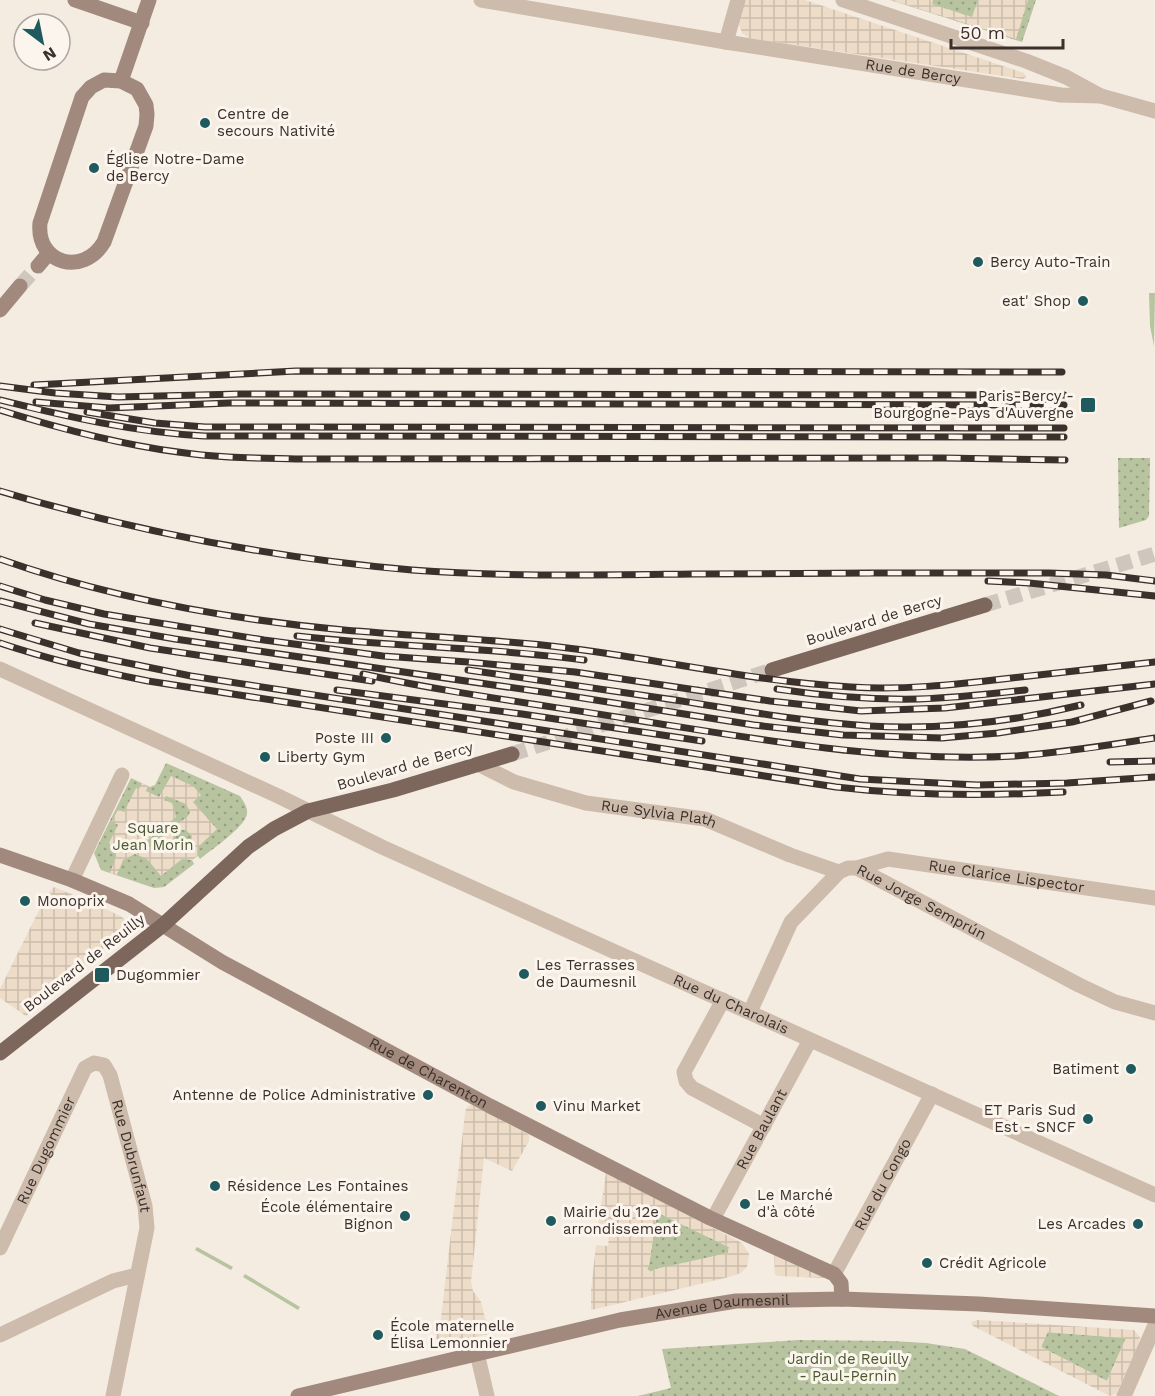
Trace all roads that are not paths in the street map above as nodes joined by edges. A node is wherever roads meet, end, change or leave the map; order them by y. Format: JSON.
{"nodes":[{"id":1,"x":75,"y":0,"type":"edge"},
{"id":2,"x":149,"y":0,"type":"edge"},
{"id":3,"x":481,"y":0,"type":"edge"},
{"id":4,"x":738,"y":0,"type":"edge"},
{"id":5,"x":843,"y":0,"type":"edge"},
{"id":6,"x":142,"y":23,"type":"junction"},
{"id":7,"x":726,"y":42,"type":"junction"},
{"id":8,"x":121,"y":81,"type":"junction"},
{"id":9,"x":1101,"y":96,"type":"junction"},
{"id":10,"x":1155,"y":111,"type":"edge"},
{"id":11,"x":49,"y":253,"type":"junction"},
{"id":12,"x":38,"y":266,"type":"tunnel mouth"},
{"id":13,"x":20,"y":286,"type":"tunnel mouth"},
{"id":14,"x":0,"y":310,"type":"edge"},
{"id":15,"x":985,"y":605,"type":"tunnel mouth"},
{"id":16,"x":0,"y":669,"type":"edge"},
{"id":17,"x":772,"y":670,"type":"tunnel mouth"},
{"id":18,"x":512,"y":754,"type":"tunnel mouth"},
{"id":19,"x":477,"y":764,"type":"junction"},
{"id":20,"x":122,"y":775,"type":"dead end"},
{"id":21,"x":308,"y":811,"type":"junction"},
{"id":22,"x":0,"y":855,"type":"edge"},
{"id":23,"x":857,"y":868,"type":"junction"},
{"id":24,"x":839,"y":872,"type":"junction"},
{"id":25,"x":72,"y":880,"type":"junction"},
{"id":26,"x":1155,"y":898,"type":"edge"},
{"id":27,"x":163,"y":925,"type":"junction"},
{"id":28,"x":723,"y":1000,"type":"junction"},
{"id":29,"x":750,"y":1012,"type":"junction"},
{"id":30,"x":1155,"y":1014,"type":"edge"},
{"id":31,"x":810,"y":1040,"type":"junction"},
{"id":32,"x":0,"y":1053,"type":"edge"},
{"id":33,"x":99,"y":1064,"type":"joint"},
{"id":34,"x":932,"y":1094,"type":"junction"},
{"id":35,"x":764,"y":1126,"type":"junction"},
{"id":36,"x":1155,"y":1195,"type":"edge"},
{"id":37,"x":713,"y":1219,"type":"junction"},
{"id":38,"x":0,"y":1248,"type":"edge"},
{"id":39,"x":834,"y":1274,"type":"junction"},
{"id":40,"x":136,"y":1275,"type":"junction"},
{"id":41,"x":842,"y":1299,"type":"junction"},
{"id":42,"x":1155,"y":1316,"type":"edge"},
{"id":43,"x":1155,"y":1326,"type":"edge"},
{"id":44,"x":0,"y":1335,"type":"edge"},
{"id":45,"x":477,"y":1353,"type":"junction"},
{"id":46,"x":113,"y":1396,"type":"edge"},
{"id":47,"x":298,"y":1396,"type":"edge"},
{"id":48,"x":487,"y":1396,"type":"edge"},
{"id":49,"x":1124,"y":1396,"type":"edge"}],
"edges":[{"from":1,"to":6,"type":"main road"},
{"from":2,"to":6,"type":"main road"},
{"from":3,"to":7,"type":"street","name":"Rue de Bercy"},
{"from":4,"to":7,"type":"street"},
{"from":5,"to":9,"type":"street","name":"Rue de Bercy"},
{"from":6,"to":8,"type":"main road"},
{"from":7,"to":9,"type":"street","name":"Rue de Bercy"},
{"from":8,"to":11,"type":"main road"},
{"from":8,"to":11,"type":"main road"},
{"from":9,"to":10,"type":"street","name":"Rue de Bercy"},
{"from":11,"to":12,"type":"main road"},
{"from":13,"to":14,"type":"main road"},
{"from":15,"to":17,"type":"main road","name":"Boulevard de Bercy"},
{"from":16,"to":21,"type":"street"},
{"from":18,"to":19,"type":"main road","name":"Boulevard de Bercy"},
{"from":19,"to":21,"type":"main road","name":"Boulevard de Bercy"},
{"from":19,"to":24,"type":"street","name":"Rue Sylvia Plath"},
{"from":20,"to":25,"type":"street"},
{"from":21,"to":27,"type":"main road","name":"Boulevard de Bercy"},
{"from":21,"to":28,"type":"street","name":"Rue du Charolais"},
{"from":22,"to":25,"type":"main road","name":"Rue de Charenton"},
{"from":23,"to":24,"type":"street","name":"Rue Jorge Semprún"},
{"from":23,"to":26,"type":"street","name":"Rue Clarice Lispector"},
{"from":23,"to":30,"type":"street","name":"Rue Jorge Semprún"},
{"from":24,"to":29,"type":"street","name":"Rue Jorge Semprún"},
{"from":25,"to":27,"type":"main road","name":"Rue de Charenton"},
{"from":27,"to":32,"type":"main road","name":"Boulevard de Reuilly"},
{"from":27,"to":37,"type":"main road","name":"Rue de Charenton"},
{"from":28,"to":29,"type":"street","name":"Rue du Charolais"},
{"from":28,"to":35,"type":"street"},
{"from":29,"to":31,"type":"street","name":"Rue du Charolais"},
{"from":31,"to":34,"type":"street","name":"Rue du Charolais"},
{"from":31,"to":35,"type":"street","name":"Rue Baulant"},
{"from":33,"to":38,"type":"street","name":"Rue Dugommier"},
{"from":33,"to":40,"type":"street","name":"Rue Dubrunfaut"},
{"from":34,"to":36,"type":"street","name":"Rue du Charolais"},
{"from":34,"to":39,"type":"street","name":"Rue du Congo"},
{"from":35,"to":37,"type":"street","name":"Rue Baulant"},
{"from":37,"to":39,"type":"main road","name":"Rue de Charenton"},
{"from":39,"to":41,"type":"main road"},
{"from":40,"to":44,"type":"street"},
{"from":40,"to":46,"type":"street","name":"Rue Dubrunfaut"},
{"from":41,"to":42,"type":"main road","name":"Avenue Daumesnil"},
{"from":41,"to":45,"type":"main road","name":"Avenue Daumesnil"},
{"from":43,"to":49,"type":"street"},
{"from":45,"to":47,"type":"main road","name":"Avenue Daumesnil"},
{"from":45,"to":48,"type":"street"}]}
